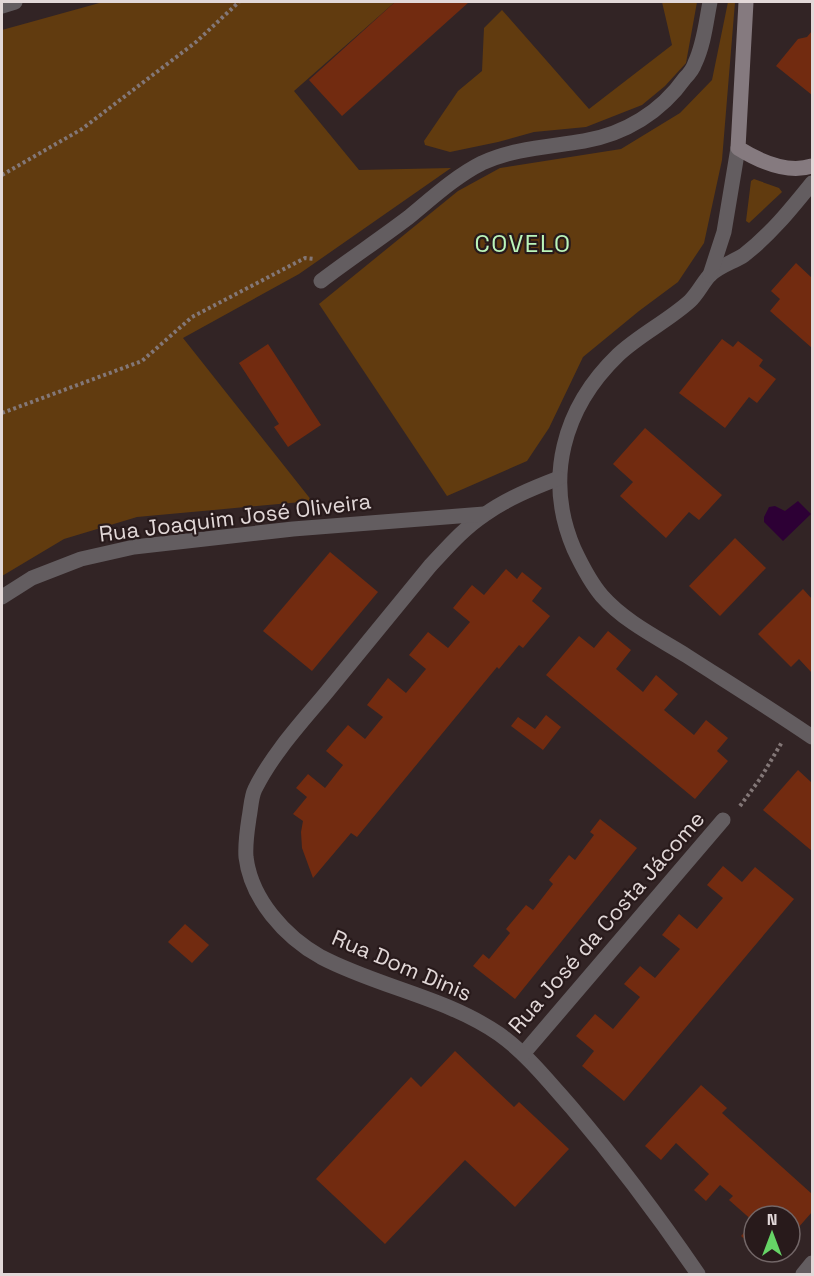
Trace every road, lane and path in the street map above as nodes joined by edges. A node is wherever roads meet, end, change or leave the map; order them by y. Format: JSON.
{"nodes":[{"id":1,"x":15,"y":2,"type":"edge"},
{"id":2,"x":239,"y":2,"type":"edge"},
{"id":3,"x":710,"y":2,"type":"edge"},
{"id":4,"x":746,"y":2,"type":"edge"},
{"id":5,"x":2,"y":6,"type":"edge"},
{"id":6,"x":738,"y":148,"type":"junction"},
{"id":7,"x":813,"y":166,"type":"edge"},
{"id":8,"x":2,"y":175,"type":"edge"},
{"id":9,"x":813,"y":183,"type":"edge"},
{"id":10,"x":346,"y":262,"type":"junction"},
{"id":11,"x":710,"y":275,"type":"junction"},
{"id":12,"x":321,"y":281,"type":"dead end"},
{"id":13,"x":2,"y":413,"type":"edge"},
{"id":14,"x":559,"y":478,"type":"junction"},
{"id":15,"x":484,"y":514,"type":"junction"},
{"id":16,"x":2,"y":597,"type":"edge"},
{"id":17,"x":795,"y":725,"type":"junction"},
{"id":18,"x":813,"y":737,"type":"edge"},
{"id":19,"x":723,"y":820,"type":"joint"},
{"id":20,"x":523,"y":1054,"type":"junction"},
{"id":21,"x":813,"y":1263,"type":"edge"},
{"id":22,"x":698,"y":1275,"type":"edge"},
{"id":23,"x":803,"y":1275,"type":"edge"}],
"edges":[{"from":1,"to":5,"type":"street"},
{"from":2,"to":8,"type":"path"},
{"from":3,"to":10,"type":"street"},
{"from":4,"to":6,"type":"street"},
{"from":6,"to":7,"type":"street"},
{"from":6,"to":11,"type":"street"},
{"from":9,"to":11,"type":"street"},
{"from":10,"to":12,"type":"street"},
{"from":10,"to":13,"type":"path"},
{"from":11,"to":14,"type":"street"},
{"from":14,"to":15,"type":"street","name":"Rua Dom Dinis"},
{"from":14,"to":17,"type":"street"},
{"from":15,"to":16,"type":"street","name":"Rua Joaquim José Oliveira"},
{"from":15,"to":20,"type":"street","name":"Rua Dom Dinis"},
{"from":17,"to":18,"type":"street"},
{"from":17,"to":19,"type":"path"},
{"from":19,"to":20,"type":"street","name":"Rua José da Costa Jácome"},
{"from":20,"to":22,"type":"street","name":"Rua Dom Dinis"},
{"from":21,"to":23,"type":"street"}]}
